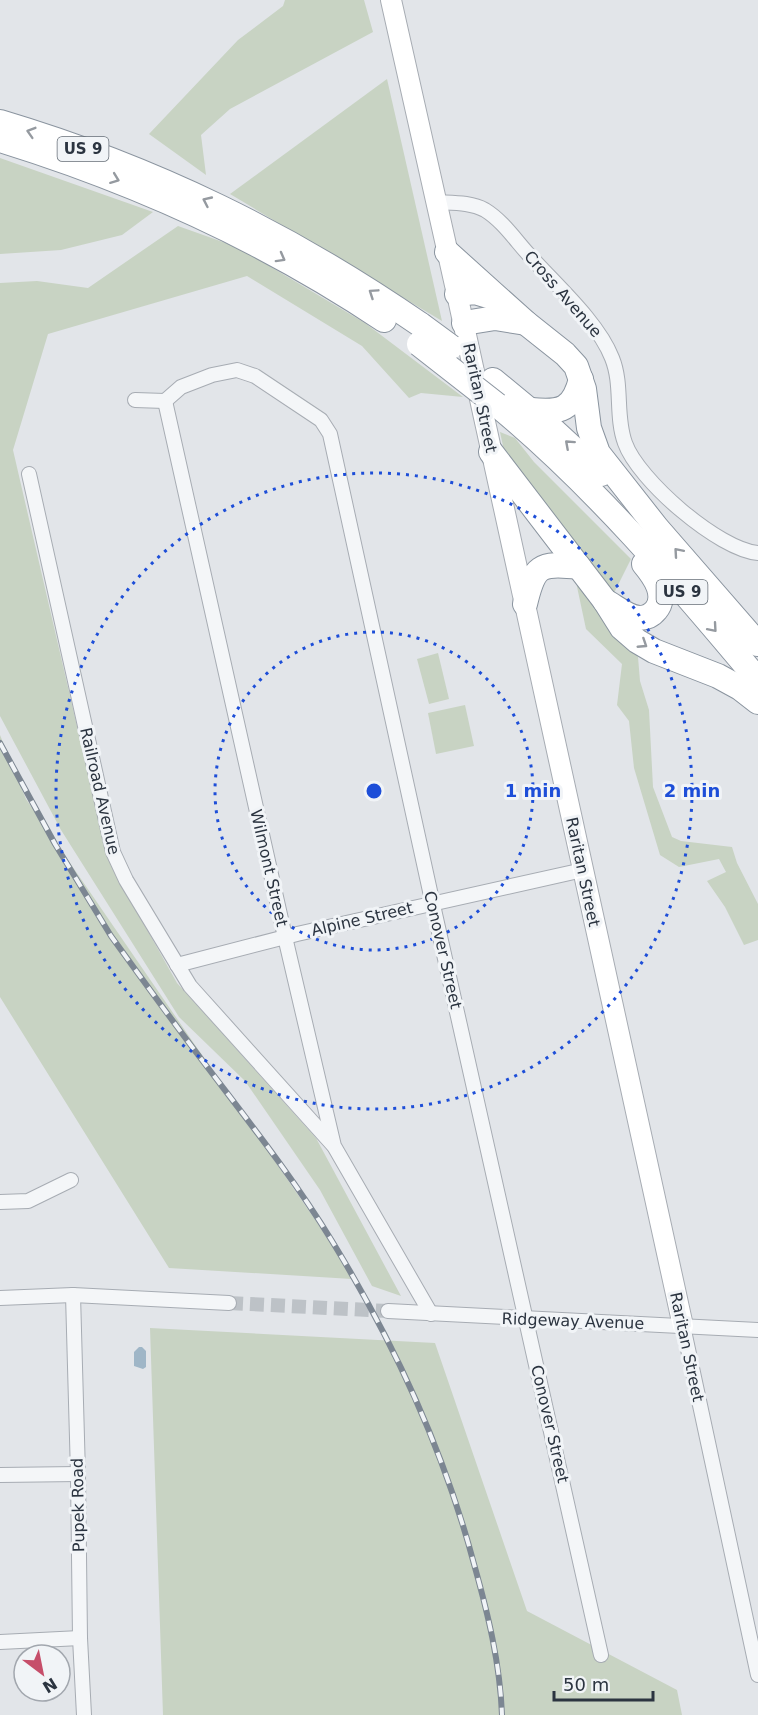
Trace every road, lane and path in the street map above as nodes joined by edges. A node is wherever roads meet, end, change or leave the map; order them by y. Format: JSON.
{"nodes":[{"id":1,"x":391,"y":0,"type":"edge"},
{"id":2,"x":0,"y":122,"type":"edge"},
{"id":3,"x":0,"y":140,"type":"edge"},
{"id":4,"x":155,"y":186,"type":"junction"},
{"id":5,"x":436,"y":202,"type":"junction"},
{"id":6,"x":447,"y":252,"type":"junction"},
{"id":7,"x":458,"y":294,"type":"junction"},
{"id":8,"x":501,"y":300,"type":"junction"},
{"id":9,"x":464,"y":323,"type":"junction"},
{"id":10,"x":526,"y":323,"type":"junction"},
{"id":11,"x":420,"y":334,"type":"junction"},
{"id":12,"x":581,"y":379,"type":"junction"},
{"id":13,"x":135,"y":400,"type":"dead end"},
{"id":14,"x":165,"y":401,"type":"junction"},
{"id":15,"x":531,"y":410,"type":"junction"},
{"id":16,"x":491,"y":452,"type":"junction"},
{"id":17,"x":29,"y":474,"type":"dead end"},
{"id":18,"x":605,"y":505,"type":"junction"},
{"id":19,"x":657,"y":528,"type":"junction"},
{"id":20,"x":758,"y":553,"type":"edge"},
{"id":21,"x":579,"y":567,"type":"junction"},
{"id":22,"x":605,"y":601,"type":"junction"},
{"id":23,"x":525,"y":604,"type":"junction"},
{"id":24,"x":758,"y":644,"type":"edge"},
{"id":25,"x":758,"y":680,"type":"edge"},
{"id":26,"x":758,"y":702,"type":"edge"},
{"id":27,"x":583,"y":870,"type":"junction"},
{"id":28,"x":432,"y":902,"type":"junction"},
{"id":29,"x":285,"y":937,"type":"junction"},
{"id":30,"x":177,"y":965,"type":"junction"},
{"id":31,"x":334,"y":1146,"type":"junction"},
{"id":32,"x":71,"y":1180,"type":"dead end"},
{"id":33,"x":0,"y":1202,"type":"edge"},
{"id":34,"x":73,"y":1295,"type":"junction"},
{"id":35,"x":0,"y":1298,"type":"edge"},
{"id":36,"x":229,"y":1303,"type":"tunnel mouth"},
{"id":37,"x":388,"y":1311,"type":"tunnel mouth"},
{"id":38,"x":431,"y":1314,"type":"junction"},
{"id":39,"x":526,"y":1319,"type":"junction"},
{"id":40,"x":683,"y":1326,"type":"junction"},
{"id":41,"x":758,"y":1330,"type":"edge"},
{"id":42,"x":78,"y":1474,"type":"junction"},
{"id":43,"x":0,"y":1475,"type":"edge"},
{"id":44,"x":80,"y":1638,"type":"junction"},
{"id":45,"x":0,"y":1642,"type":"edge"},
{"id":46,"x":601,"y":1655,"type":"dead end"},
{"id":47,"x":758,"y":1675,"type":"edge"},
{"id":48,"x":84,"y":1715,"type":"edge"}],
"edges":[{"from":1,"to":5,"type":"street","name":"Raritan Street"},
{"from":4,"to":2,"type":"highway","number":"US 9","one_way":true},
{"from":3,"to":4,"type":"highway","number":"US 9","one_way":true},
{"from":4,"to":11,"type":"highway","number":"US 9"},
{"from":5,"to":6,"type":"street","name":"Raritan Street"},
{"from":5,"to":20,"type":"street","name":"Cross Avenue"},
{"from":6,"to":7,"type":"street","name":"Raritan Street"},
{"from":6,"to":8,"type":"highway"},
{"from":7,"to":8,"type":"highway"},
{"from":7,"to":9,"type":"street","name":"Raritan Street"},
{"from":8,"to":10,"type":"highway"},
{"from":9,"to":10,"type":"highway"},
{"from":9,"to":16,"type":"street","name":"Raritan Street"},
{"from":10,"to":12,"type":"highway"},
{"from":11,"to":15,"type":"highway","number":"US 9","bridge":true},
{"from":11,"to":18,"type":"highway","number":"US 9","bridge":true},
{"from":12,"to":15,"type":"highway"},
{"from":12,"to":19,"type":"highway"},
{"from":13,"to":14,"type":"street"},
{"from":14,"to":28,"type":"street","name":"Conover Street"},
{"from":14,"to":29,"type":"street","name":"Wilmont Street"},
{"from":19,"to":15,"type":"highway","number":"US 9","one_way":true},
{"from":16,"to":21,"type":"highway"},
{"from":16,"to":23,"type":"street","name":"Raritan Street"},
{"from":17,"to":30,"type":"street","name":"Railroad Avenue"},
{"from":18,"to":22,"type":"highway"},
{"from":18,"to":25,"type":"highway","number":"US 9","one_way":true},
{"from":24,"to":19,"type":"highway","number":"US 9","one_way":true},
{"from":21,"to":22,"type":"highway"},
{"from":21,"to":23,"type":"highway"},
{"from":22,"to":26,"type":"highway","one_way":true},
{"from":23,"to":27,"type":"street","name":"Raritan Street"},
{"from":27,"to":28,"type":"street","name":"Alpine Street"},
{"from":27,"to":40,"type":"street","name":"Raritan Street"},
{"from":28,"to":29,"type":"street","name":"Alpine Street"},
{"from":28,"to":39,"type":"street","name":"Conover Street"},
{"from":29,"to":30,"type":"street","name":"Alpine Street"},
{"from":29,"to":31,"type":"street","name":"Wilmont Street"},
{"from":30,"to":31,"type":"street","name":"Railroad Avenue"},
{"from":31,"to":38,"type":"street","name":"Wilmont Street"},
{"from":32,"to":33,"type":"street"},
{"from":34,"to":35,"type":"street"},
{"from":34,"to":36,"type":"street"},
{"from":34,"to":42,"type":"street","name":"Pupek Road"},
{"from":37,"to":38,"type":"street","name":"Ridgeway Avenue"},
{"from":38,"to":39,"type":"street","name":"Ridgeway Avenue"},
{"from":39,"to":40,"type":"street","name":"Ridgeway Avenue"},
{"from":39,"to":46,"type":"street","name":"Conover Street"},
{"from":40,"to":41,"type":"street","name":"Ridgeway Avenue"},
{"from":40,"to":47,"type":"street","name":"Raritan Street"},
{"from":42,"to":43,"type":"street"},
{"from":42,"to":44,"type":"street","name":"Pupek Road"},
{"from":44,"to":45,"type":"street"},
{"from":44,"to":48,"type":"street","name":"Pupek Road"}]}
